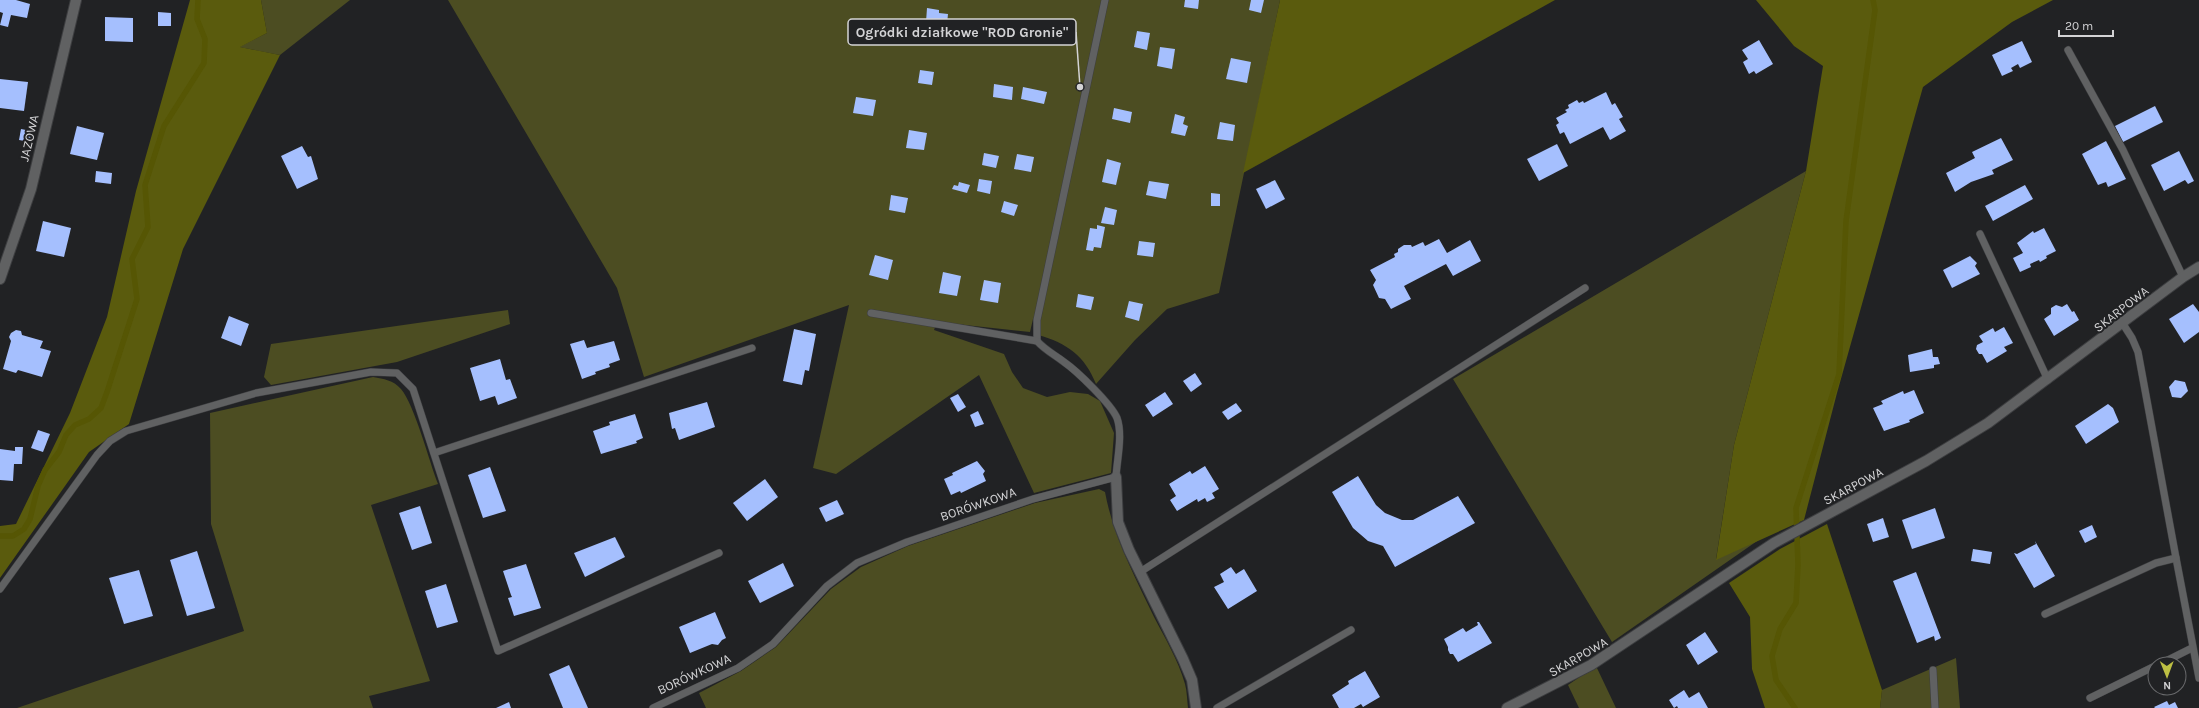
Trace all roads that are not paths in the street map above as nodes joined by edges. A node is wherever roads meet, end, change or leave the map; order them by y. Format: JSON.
{"nodes":[{"id":1,"x":76,"y":0,"type":"edge"},
{"id":2,"x":1105,"y":0,"type":"edge"},
{"id":3,"x":2068,"y":50,"type":"dead end"},
{"id":4,"x":1980,"y":234,"type":"dead end"},
{"id":5,"x":2199,"y":267,"type":"edge"},
{"id":6,"x":2183,"y":277,"type":"junction"},
{"id":7,"x":0,"y":279,"type":"edge"},
{"id":8,"x":1585,"y":288,"type":"dead end"},
{"id":9,"x":870,"y":313,"type":"dead end"},
{"id":10,"x":2123,"y":324,"type":"junction"},
{"id":11,"x":1037,"y":341,"type":"junction"},
{"id":12,"x":752,"y":348,"type":"dead end"},
{"id":13,"x":2048,"y":380,"type":"junction"},
{"id":14,"x":434,"y":453,"type":"junction"},
{"id":15,"x":1116,"y":477,"type":"junction"},
{"id":16,"x":719,"y":553,"type":"dead end"},
{"id":17,"x":2176,"y":558,"type":"junction"},
{"id":18,"x":1140,"y":572,"type":"junction"},
{"id":19,"x":0,"y":589,"type":"edge"},
{"id":20,"x":2045,"y":614,"type":"dead end"},
{"id":21,"x":1351,"y":630,"type":"dead end"},
{"id":22,"x":2192,"y":648,"type":"junction"},
{"id":23,"x":2176,"y":656,"type":"edge"},
{"id":24,"x":1933,"y":670,"type":"dead end"},
{"id":25,"x":2147,"y":670,"type":"edge"},
{"id":26,"x":2199,"y":678,"type":"edge"},
{"id":27,"x":2090,"y":698,"type":"dead end"},
{"id":28,"x":652,"y":708,"type":"edge"},
{"id":29,"x":1196,"y":708,"type":"edge"},
{"id":30,"x":1217,"y":708,"type":"edge"},
{"id":31,"x":1507,"y":708,"type":"edge"},
{"id":32,"x":1936,"y":708,"type":"edge"}],
"edges":[{"from":1,"to":7,"type":"street","name":"JAZOWA"},
{"from":2,"to":11,"type":"lane"},
{"from":3,"to":6,"type":"lane"},
{"from":4,"to":13,"type":"lane"},
{"from":5,"to":6,"type":"street","name":"SKARPOWA"},
{"from":6,"to":10,"type":"street","name":"SKARPOWA"},
{"from":8,"to":18,"type":"lane"},
{"from":9,"to":11,"type":"lane"},
{"from":10,"to":13,"type":"street","name":"SKARPOWA"},
{"from":10,"to":17,"type":"lane"},
{"from":11,"to":15,"type":"lane"},
{"from":12,"to":14,"type":"lane"},
{"from":13,"to":31,"type":"street","name":"SKARPOWA"},
{"from":14,"to":16,"type":"lane"},
{"from":14,"to":19,"type":"lane"},
{"from":15,"to":18,"type":"street"},
{"from":15,"to":28,"type":"lane","name":"BORÓWKOWA"},
{"from":17,"to":20,"type":"lane"},
{"from":17,"to":22,"type":"lane"},
{"from":18,"to":29,"type":"street"},
{"from":21,"to":30,"type":"lane"},
{"from":22,"to":23,"type":"lane"},
{"from":22,"to":26,"type":"lane"},
{"from":24,"to":32,"type":"lane"},
{"from":25,"to":27,"type":"lane"}]}
